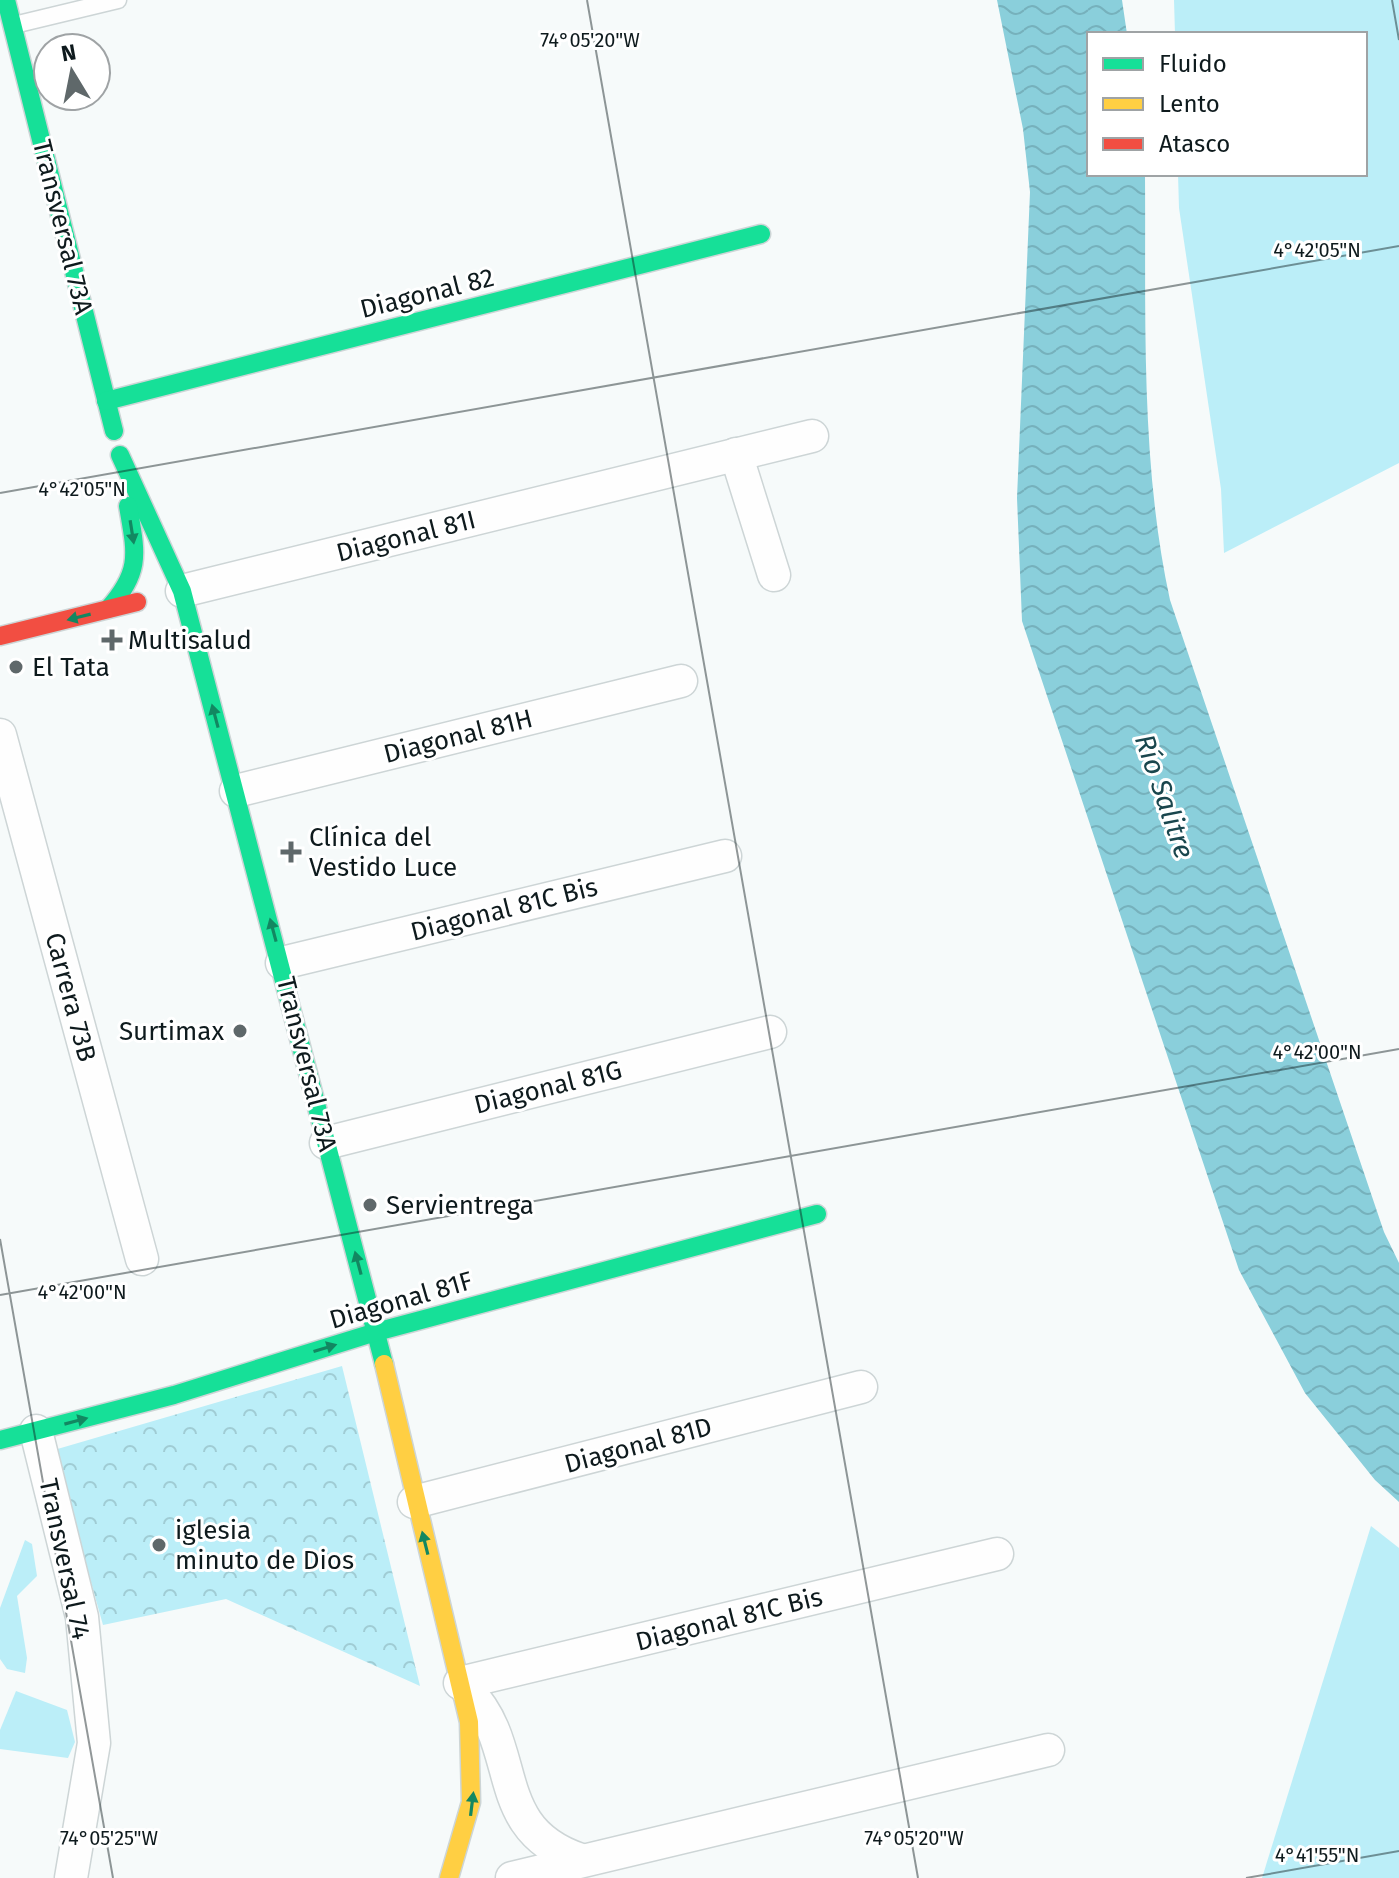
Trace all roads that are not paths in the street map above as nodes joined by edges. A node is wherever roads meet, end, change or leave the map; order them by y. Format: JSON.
{"nodes":[{"id":1,"x":6,"y":0,"type":"edge"},
{"id":2,"x":118,"y":0,"type":"edge"},
{"id":3,"x":13,"y":25,"type":"junction"},
{"id":4,"x":761,"y":234,"type":"dead end"},
{"id":5,"x":106,"y":401,"type":"junction"},
{"id":6,"x":812,"y":436,"type":"dead end"},
{"id":7,"x":736,"y":454,"type":"junction"},
{"id":8,"x":120,"y":455,"type":"junction"},
{"id":9,"x":774,"y":575,"type":"dead end"},
{"id":10,"x":167,"y":594,"type":"junction"},
{"id":11,"x":108,"y":609,"type":"junction"},
{"id":12,"x":0,"y":636,"type":"edge"},
{"id":13,"x":681,"y":681,"type":"dead end"},
{"id":14,"x":0,"y":735,"type":"edge"},
{"id":15,"x":236,"y":791,"type":"junction"},
{"id":16,"x":725,"y":856,"type":"dead end"},
{"id":17,"x":282,"y":963,"type":"junction"},
{"id":18,"x":770,"y":1032,"type":"dead end"},
{"id":19,"x":326,"y":1143,"type":"junction"},
{"id":20,"x":817,"y":1214,"type":"dead end"},
{"id":21,"x":142,"y":1259,"type":"dead end"},
{"id":22,"x":376,"y":1332,"type":"junction"},
{"id":23,"x":861,"y":1387,"type":"dead end"},
{"id":24,"x":36,"y":1431,"type":"junction"},
{"id":25,"x":0,"y":1440,"type":"edge"},
{"id":26,"x":414,"y":1502,"type":"junction"},
{"id":27,"x":997,"y":1554,"type":"dead end"},
{"id":28,"x":460,"y":1683,"type":"junction"},
{"id":29,"x":1048,"y":1750,"type":"dead end"},
{"id":30,"x":581,"y":1860,"type":"junction"},
{"id":31,"x":71,"y":1878,"type":"edge"},
{"id":32,"x":449,"y":1878,"type":"edge"},
{"id":33,"x":512,"y":1878,"type":"edge"}],
"edges":[{"from":1,"to":3,"type":"street","name":"Transversal 73A"},
{"from":2,"to":3,"type":"lane"},
{"from":3,"to":5,"type":"street","name":"Transversal 73A"},
{"from":4,"to":5,"type":"street","name":"Diagonal 82"},
{"from":5,"to":8,"type":"street","name":"Transversal 73A"},
{"from":6,"to":7,"type":"street","name":"Diagonal 81I"},
{"from":7,"to":9,"type":"street"},
{"from":7,"to":10,"type":"street","name":"Diagonal 81I"},
{"from":8,"to":10,"type":"street","name":"Transversal 73A"},
{"from":8,"to":11,"type":"street","name":"Transversal 73A","one_way":true},
{"from":10,"to":11,"type":"street","name":"Diagonal 81I"},
{"from":15,"to":10,"type":"street","name":"Transversal 73A","one_way":true},
{"from":11,"to":12,"type":"street","name":"Diagonal 81I","one_way":true},
{"from":13,"to":15,"type":"street","name":"Diagonal 81H"},
{"from":14,"to":21,"type":"street","name":"Carrera 73B"},
{"from":17,"to":15,"type":"street","name":"Transversal 73A","one_way":true},
{"from":16,"to":17,"type":"street","name":"Diagonal 81C Bis"},
{"from":17,"to":19,"type":"street","name":"Transversal 73A"},
{"from":18,"to":19,"type":"street","name":"Diagonal 81G"},
{"from":22,"to":19,"type":"street","name":"Transversal 73A","one_way":true},
{"from":20,"to":22,"type":"street","name":"Diagonal 81F"},
{"from":24,"to":22,"type":"street","name":"Diagonal 81F","one_way":true},
{"from":22,"to":26,"type":"street","name":"Transversal 73A"},
{"from":23,"to":26,"type":"street","name":"Diagonal 81D"},
{"from":24,"to":25,"type":"street","name":"Diagonal 81F"},
{"from":24,"to":31,"type":"street","name":"Transversal 74"},
{"from":28,"to":26,"type":"street","name":"Transversal 73A","one_way":true},
{"from":27,"to":28,"type":"street","name":"Diagonal 81C Bis"},
{"from":28,"to":30,"type":"street","name":"Transversal 73A"},
{"from":32,"to":28,"type":"street","name":"Transversal 73A","one_way":true},
{"from":29,"to":30,"type":"street"},
{"from":30,"to":33,"type":"street"}]}
